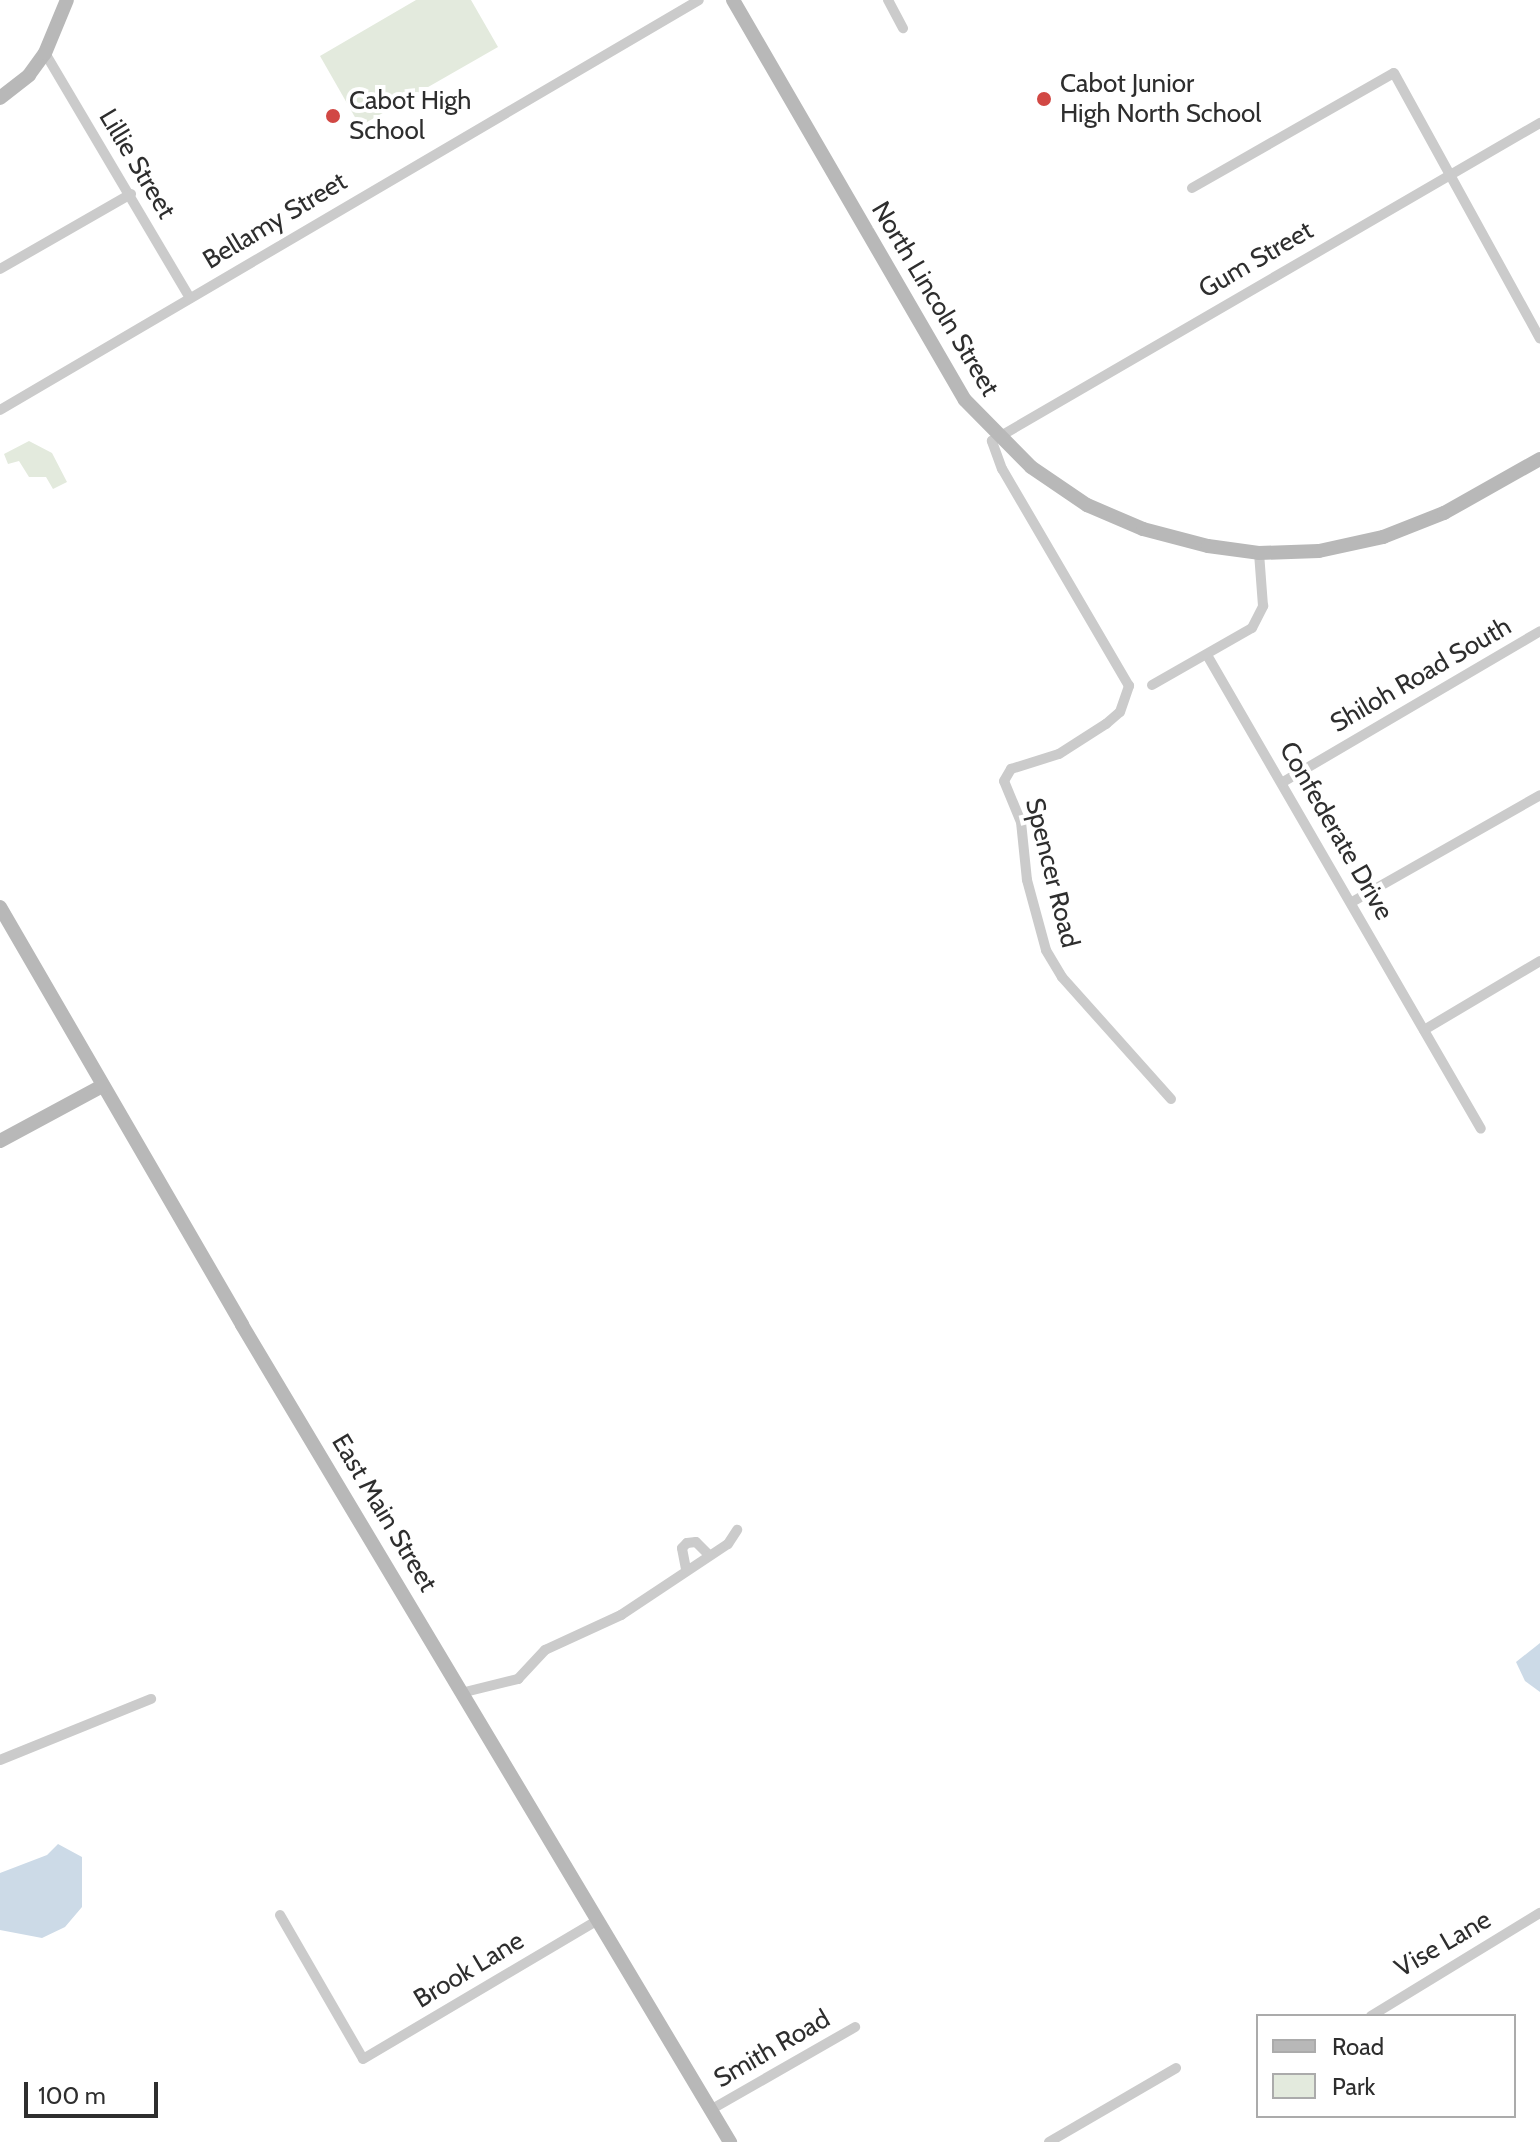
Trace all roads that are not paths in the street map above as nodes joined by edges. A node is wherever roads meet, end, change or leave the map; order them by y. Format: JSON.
{"nodes":[{"id":1,"x":67,"y":0,"type":"edge"},
{"id":2,"x":699,"y":0,"type":"edge"},
{"id":3,"x":733,"y":0,"type":"edge"},
{"id":4,"x":888,"y":0,"type":"edge"},
{"id":5,"x":903,"y":28,"type":"dead end"},
{"id":6,"x":45,"y":53,"type":"junction"},
{"id":7,"x":0,"y":98,"type":"edge"},
{"id":8,"x":1540,"y":123,"type":"edge"},
{"id":9,"x":1450,"y":174,"type":"junction"},
{"id":10,"x":1192,"y":188,"type":"dead end"},
{"id":11,"x":131,"y":194,"type":"junction"},
{"id":12,"x":0,"y":269,"type":"edge"},
{"id":13,"x":190,"y":298,"type":"junction"},
{"id":14,"x":1540,"y":339,"type":"edge"},
{"id":15,"x":0,"y":410,"type":"edge"},
{"id":16,"x":995,"y":436,"type":"junction"},
{"id":17,"x":1540,"y":459,"type":"edge"},
{"id":18,"x":1259,"y":553,"type":"junction"},
{"id":19,"x":1540,"y":631,"type":"edge"},
{"id":20,"x":1207,"y":655,"type":"junction"},
{"id":21,"x":1152,"y":685,"type":"dead end"},
{"id":22,"x":1283,"y":782,"type":"junction"},
{"id":23,"x":1540,"y":795,"type":"edge"},
{"id":24,"x":1352,"y":902,"type":"junction"},
{"id":25,"x":0,"y":907,"type":"edge"},
{"id":26,"x":1540,"y":961,"type":"edge"},
{"id":27,"x":1424,"y":1030,"type":"junction"},
{"id":28,"x":102,"y":1086,"type":"junction"},
{"id":29,"x":1171,"y":1099,"type":"dead end"},
{"id":30,"x":1481,"y":1129,"type":"dead end"},
{"id":31,"x":0,"y":1141,"type":"edge"},
{"id":32,"x":737,"y":1530,"type":"dead end"},
{"id":33,"x":709,"y":1555,"type":"junction"},
{"id":34,"x":686,"y":1569,"type":"junction"},
{"id":35,"x":465,"y":1692,"type":"junction"},
{"id":36,"x":151,"y":1699,"type":"dead end"},
{"id":37,"x":0,"y":1760,"type":"edge"},
{"id":38,"x":1540,"y":1913,"type":"edge"},
{"id":39,"x":280,"y":1915,"type":"dead end"},
{"id":40,"x":598,"y":1920,"type":"junction"},
{"id":41,"x":1374,"y":2014,"type":"edge"},
{"id":42,"x":855,"y":2027,"type":"dead end"},
{"id":43,"x":1176,"y":2068,"type":"dead end"},
{"id":44,"x":712,"y":2109,"type":"junction"},
{"id":45,"x":730,"y":2142,"type":"edge"},
{"id":46,"x":1049,"y":2142,"type":"edge"}],
"edges":[{"from":1,"to":6,"type":"street"},
{"from":2,"to":13,"type":"street","name":"Bellamy Street"},
{"from":3,"to":16,"type":"street","name":"North Lincoln Street"},
{"from":4,"to":5,"type":"street"},
{"from":6,"to":7,"type":"street"},
{"from":6,"to":11,"type":"street","name":"Lillie Street"},
{"from":8,"to":9,"type":"street","name":"Gum Street"},
{"from":9,"to":10,"type":"street"},
{"from":9,"to":14,"type":"street"},
{"from":9,"to":16,"type":"street","name":"Gum Street"},
{"from":11,"to":12,"type":"street"},
{"from":11,"to":13,"type":"street","name":"Lillie Street"},
{"from":13,"to":15,"type":"street","name":"Bellamy Street"},
{"from":16,"to":18,"type":"street","name":"North Lincoln Street"},
{"from":16,"to":29,"type":"street","name":"Spencer Road"},
{"from":17,"to":18,"type":"street","name":"North Lincoln Street"},
{"from":18,"to":20,"type":"street"},
{"from":19,"to":22,"type":"street","name":"Shiloh Road South"},
{"from":20,"to":21,"type":"street"},
{"from":20,"to":22,"type":"street","name":"Confederate Drive"},
{"from":22,"to":24,"type":"street","name":"Confederate Drive"},
{"from":23,"to":24,"type":"street"},
{"from":24,"to":27,"type":"street","name":"Confederate Drive"},
{"from":25,"to":28,"type":"street","name":"East Main Street"},
{"from":26,"to":27,"type":"street"},
{"from":27,"to":30,"type":"street","name":"Confederate Drive"},
{"from":28,"to":31,"type":"street"},
{"from":28,"to":35,"type":"street","name":"East Main Street"},
{"from":32,"to":33,"type":"street"},
{"from":33,"to":34,"type":"street"},
{"from":33,"to":34,"type":"street"},
{"from":34,"to":35,"type":"street"},
{"from":35,"to":40,"type":"street","name":"East Main Street"},
{"from":36,"to":37,"type":"street"},
{"from":38,"to":41,"type":"street","name":"Vise Lane"},
{"from":39,"to":40,"type":"street","name":"Brook Lane"},
{"from":40,"to":44,"type":"street","name":"East Main Street"},
{"from":42,"to":44,"type":"street","name":"Smith Road"},
{"from":43,"to":46,"type":"street"},
{"from":44,"to":45,"type":"street","name":"East Main Street"}]}
